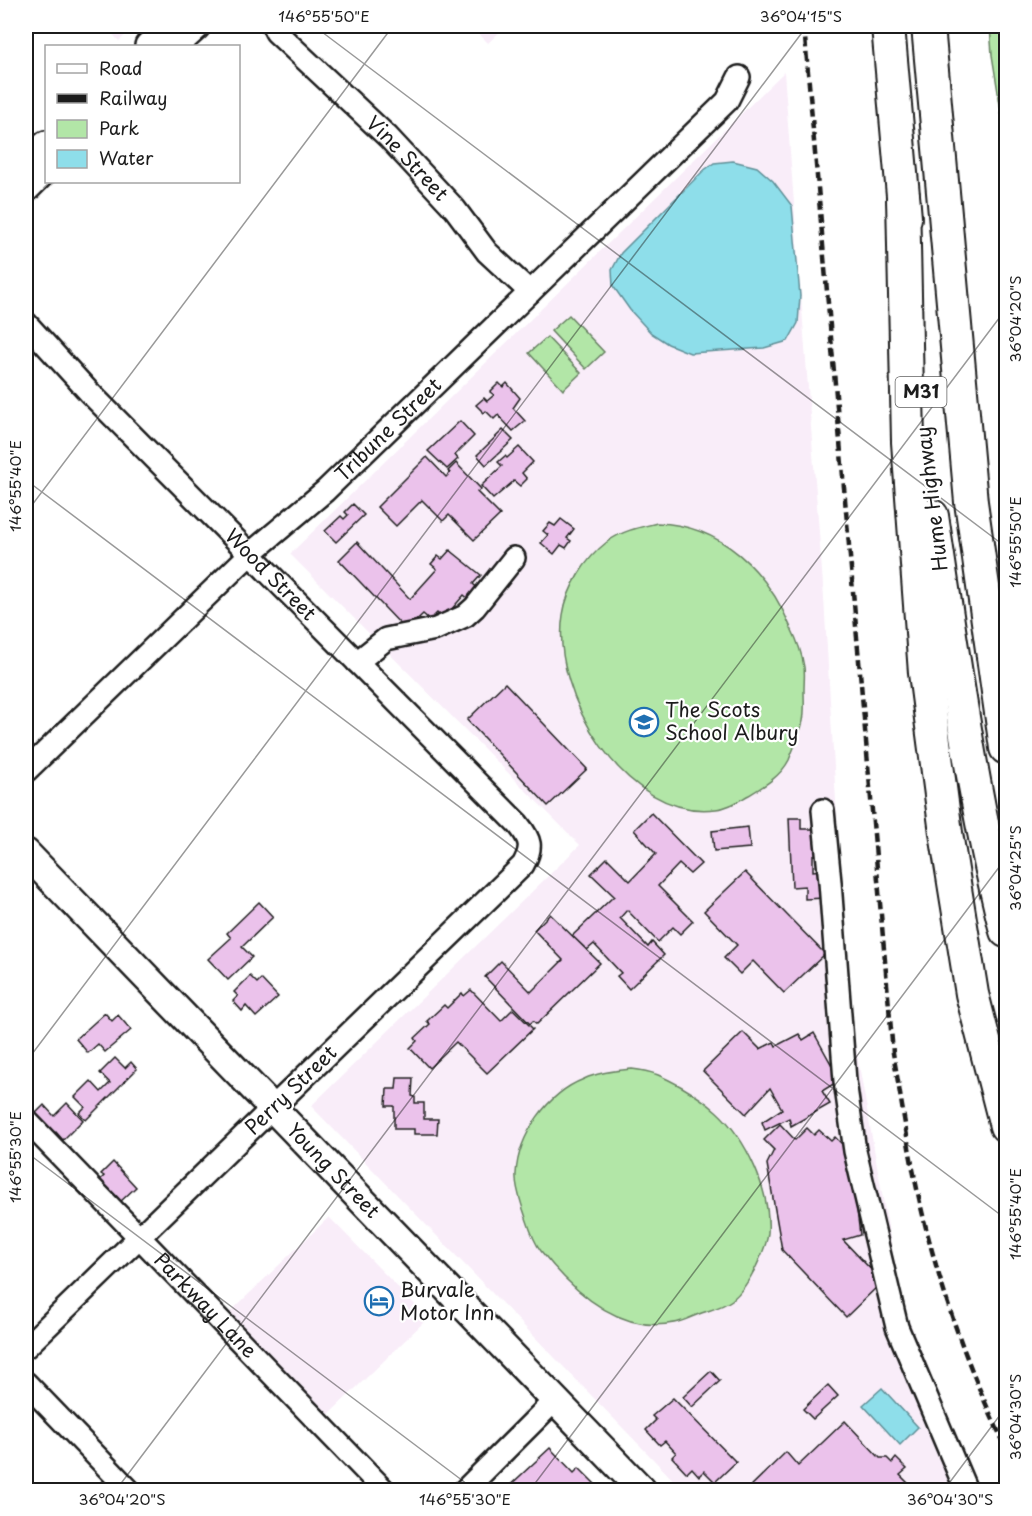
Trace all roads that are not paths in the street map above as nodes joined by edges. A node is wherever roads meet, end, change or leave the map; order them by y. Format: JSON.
{"nodes":[{"id":1,"x":163,"y":26,"type":"edge"},
{"id":2,"x":172,"y":26,"type":"edge"},
{"id":3,"x":196,"y":26,"type":"edge"},
{"id":4,"x":888,"y":26,"type":"edge"},
{"id":5,"x":928,"y":26,"type":"edge"},
{"id":6,"x":270,"y":28,"type":"edge"},
{"id":7,"x":148,"y":45,"type":"edge"},
{"id":8,"x":148,"y":45,"type":"edge"},
{"id":9,"x":175,"y":45,"type":"edge"},
{"id":10,"x":739,"y":77,"type":"dead end"},
{"id":11,"x":45,"y":146,"type":"edge"},
{"id":12,"x":26,"y":165,"type":"edge"},
{"id":13,"x":45,"y":169,"type":"edge"},
{"id":14,"x":26,"y":189,"type":"edge"},
{"id":15,"x":903,"y":196,"type":"junction"},
{"id":16,"x":530,"y":292,"type":"junction"},
{"id":17,"x":26,"y":323,"type":"edge"},
{"id":18,"x":250,"y":554,"type":"junction"},
{"id":19,"x":514,"y":558,"type":"dead end"},
{"id":20,"x":988,"y":617,"type":"junction"},
{"id":21,"x":357,"y":662,"type":"junction"},
{"id":22,"x":1006,"y":689,"type":"edge"},
{"id":23,"x":1006,"y":748,"type":"edge"},
{"id":24,"x":26,"y":771,"type":"edge"},
{"id":25,"x":823,"y":810,"type":"dead end"},
{"id":26,"x":518,"y":824,"type":"joint"},
{"id":27,"x":26,"y":853,"type":"edge"},
{"id":28,"x":1006,"y":931,"type":"edge"},
{"id":29,"x":272,"y":1107,"type":"junction"},
{"id":30,"x":26,"y":1120,"type":"edge"},
{"id":31,"x":1006,"y":1126,"type":"edge"},
{"id":32,"x":140,"y":1237,"type":"junction"},
{"id":33,"x":26,"y":1347,"type":"edge"},
{"id":34,"x":26,"y":1383,"type":"edge"},
{"id":35,"x":554,"y":1401,"type":"junction"},
{"id":36,"x":129,"y":1491,"type":"edge"},
{"id":37,"x":384,"y":1491,"type":"edge"},
{"id":38,"x":465,"y":1491,"type":"edge"},
{"id":39,"x":642,"y":1491,"type":"edge"},
{"id":40,"x":966,"y":1491,"type":"edge"}],
"edges":[{"from":1,"to":7,"type":"main road"},
{"from":2,"to":8,"type":"main road"},
{"from":3,"to":9,"type":"main road"},
{"from":4,"to":15,"type":"highway","name":"Hume Highway","number":"M31"},
{"from":5,"to":20,"type":"highway","name":"Hume Highway","number":"M31"},
{"from":6,"to":16,"type":"street","name":"Vine Street"},
{"from":10,"to":16,"type":"street","name":"Tribune Street"},
{"from":11,"to":12,"type":"main road"},
{"from":13,"to":14,"type":"main road"},
{"from":15,"to":28,"type":"highway","name":"Hume Highway","number":"M31"},
{"from":15,"to":31,"type":"highway"},
{"from":16,"to":18,"type":"street","name":"Tribune Street"},
{"from":17,"to":18,"type":"street","name":"Wood Street"},
{"from":18,"to":21,"type":"street","name":"Wood Street"},
{"from":18,"to":24,"type":"street","name":"Tribune Street"},
{"from":19,"to":21,"type":"street"},
{"from":20,"to":22,"type":"highway"},
{"from":20,"to":23,"type":"highway","name":"Hume Highway","number":"M31"},
{"from":21,"to":26,"type":"street","name":"Wood Street"},
{"from":25,"to":40,"type":"street"},
{"from":26,"to":29,"type":"street","name":"Perry Street"},
{"from":27,"to":29,"type":"main road","name":"Young Street"},
{"from":29,"to":32,"type":"street","name":"Perry Street"},
{"from":29,"to":35,"type":"main road","name":"Young Street"},
{"from":30,"to":32,"type":"street","name":"Parkway Lane"},
{"from":32,"to":33,"type":"street","name":"Perry Street"},
{"from":32,"to":37,"type":"street","name":"Parkway Lane"},
{"from":34,"to":36,"type":"street"},
{"from":35,"to":38,"type":"street"},
{"from":35,"to":39,"type":"main road","name":"Young Street"}]}
